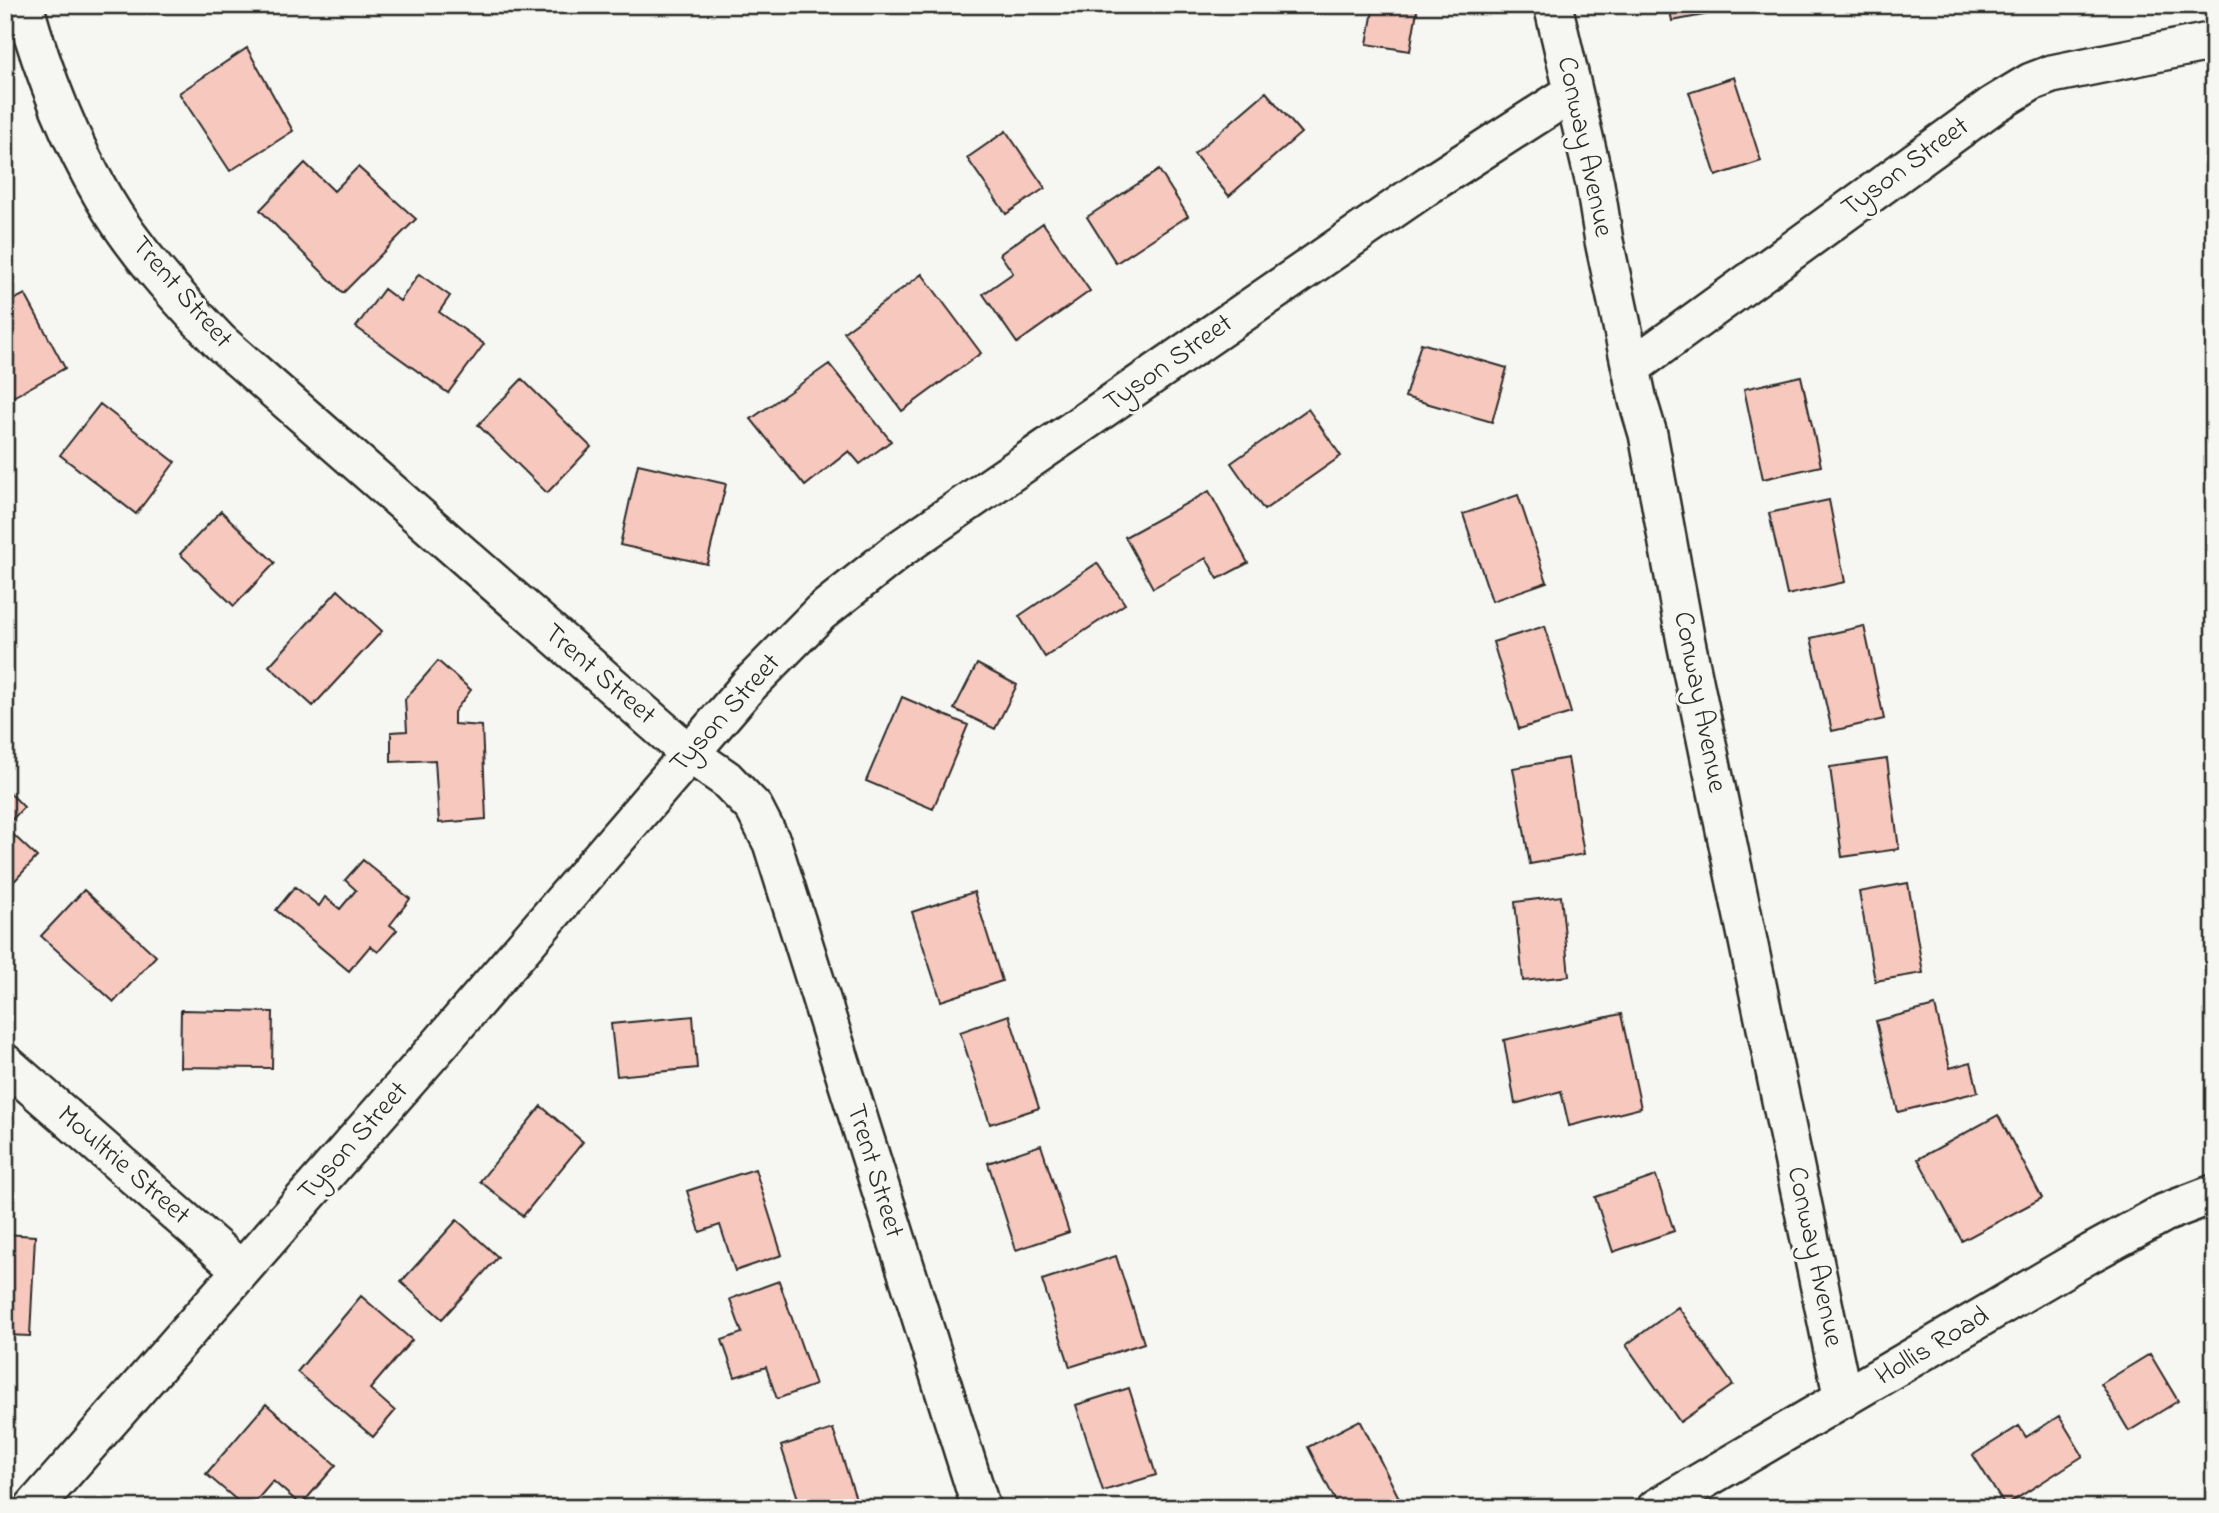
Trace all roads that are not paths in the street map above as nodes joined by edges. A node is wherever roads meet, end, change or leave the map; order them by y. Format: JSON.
{"nodes":[{"id":1,"x":24,"y":5,"type":"edge"},
{"id":2,"x":1553,"y":5,"type":"edge"},
{"id":3,"x":2214,"y":41,"type":"edge"},
{"id":4,"x":1573,"y":92,"type":"junction"},
{"id":5,"x":1632,"y":367,"type":"junction"},
{"id":6,"x":690,"y":754,"type":"junction"},
{"id":7,"x":5,"y":1063,"type":"edge"},
{"id":8,"x":2214,"y":1194,"type":"edge"},
{"id":9,"x":240,"y":1269,"type":"junction"},
{"id":10,"x":1843,"y":1399,"type":"junction"},
{"id":11,"x":33,"y":1508,"type":"edge"},
{"id":12,"x":981,"y":1508,"type":"edge"},
{"id":13,"x":1656,"y":1508,"type":"edge"}],
"edges":[{"from":1,"to":6,"type":"street","name":"Trent Street"},
{"from":2,"to":4,"type":"street","name":"Conway Avenue"},
{"from":3,"to":5,"type":"street","name":"Tyson Street"},
{"from":4,"to":5,"type":"street","name":"Conway Avenue"},
{"from":4,"to":6,"type":"street","name":"Tyson Street"},
{"from":5,"to":10,"type":"street","name":"Conway Avenue"},
{"from":6,"to":9,"type":"street","name":"Tyson Street"},
{"from":6,"to":12,"type":"street","name":"Trent Street"},
{"from":7,"to":9,"type":"street","name":"Moultrie Street"},
{"from":8,"to":10,"type":"street","name":"Hollis Road"},
{"from":9,"to":11,"type":"street","name":"Tyson Street"},
{"from":10,"to":13,"type":"street","name":"Hollis Road"}]}
